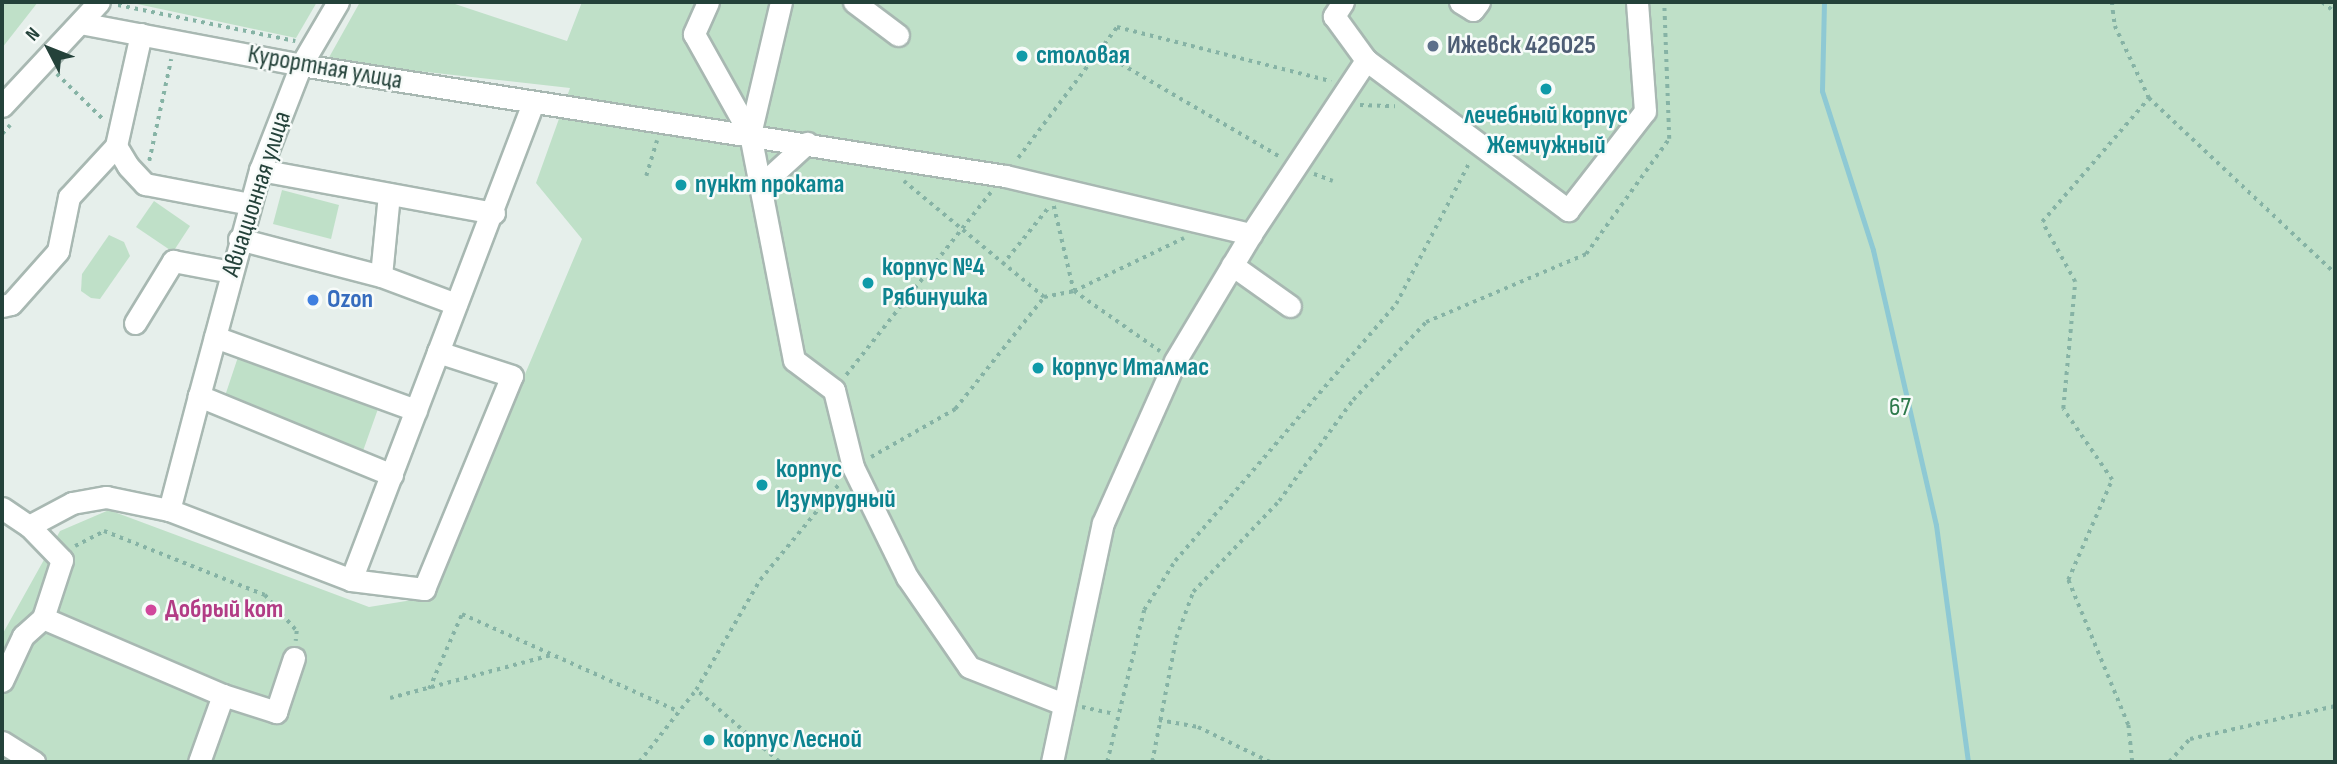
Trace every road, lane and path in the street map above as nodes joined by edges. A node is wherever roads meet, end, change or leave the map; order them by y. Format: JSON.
{"nodes":[{"id":1,"x":338,"y":2,"type":"edge"},
{"id":2,"x":708,"y":2,"type":"edge"},
{"id":3,"x":781,"y":2,"type":"edge"},
{"id":4,"x":854,"y":2,"type":"edge"},
{"id":5,"x":1343,"y":2,"type":"edge"},
{"id":6,"x":1460,"y":2,"type":"edge"},
{"id":7,"x":1479,"y":2,"type":"edge"},
{"id":8,"x":1636,"y":2,"type":"edge"},
{"id":9,"x":1664,"y":2,"type":"edge"},
{"id":10,"x":2112,"y":2,"type":"edge"},
{"id":11,"x":2322,"y":2,"type":"edge"},
{"id":12,"x":107,"y":3,"type":"edge"},
{"id":13,"x":2335,"y":12,"type":"edge"},
{"id":14,"x":85,"y":24,"type":"junction"},
{"id":15,"x":141,"y":34,"type":"junction"},
{"id":16,"x":898,"y":34,"type":"dead end"},
{"id":17,"x":175,"y":41,"type":"junction"},
{"id":18,"x":313,"y":45,"type":"junction"},
{"id":19,"x":1099,"y":51,"type":"junction"},
{"id":20,"x":1366,"y":60,"type":"junction"},
{"id":21,"x":302,"y":65,"type":"junction"},
{"id":22,"x":57,"y":74,"type":"dead end"},
{"id":23,"x":1350,"y":86,"type":"junction"},
{"id":24,"x":2149,"y":98,"type":"junction"},
{"id":25,"x":533,"y":103,"type":"junction"},
{"id":26,"x":1337,"y":104,"type":"junction"},
{"id":27,"x":2,"y":106,"type":"edge"},
{"id":28,"x":1431,"y":107,"type":"junction"},
{"id":29,"x":663,"y":122,"type":"junction"},
{"id":30,"x":750,"y":134,"type":"junction"},
{"id":31,"x":118,"y":140,"type":"junction"},
{"id":32,"x":807,"y":143,"type":"junction"},
{"id":33,"x":1479,"y":144,"type":"junction"},
{"id":34,"x":874,"y":154,"type":"junction"},
{"id":35,"x":1297,"y":166,"type":"junction"},
{"id":36,"x":260,"y":170,"type":"junction"},
{"id":37,"x":646,"y":176,"type":"dead end"},
{"id":38,"x":1005,"y":176,"type":"junction"},
{"id":39,"x":145,"y":184,"type":"junction"},
{"id":40,"x":760,"y":186,"type":"junction"},
{"id":41,"x":388,"y":194,"type":"junction"},
{"id":42,"x":1055,"y":195,"type":"junction"},
{"id":43,"x":250,"y":204,"type":"junction"},
{"id":44,"x":494,"y":213,"type":"junction"},
{"id":45,"x":1204,"y":228,"type":"junction"},
{"id":46,"x":958,"y":231,"type":"junction"},
{"id":47,"x":1251,"y":234,"type":"junction"},
{"id":48,"x":239,"y":239,"type":"junction"},
{"id":49,"x":1002,"y":265,"type":"junction"},
{"id":50,"x":1232,"y":265,"type":"junction"},
{"id":51,"x":231,"y":272,"type":"junction"},
{"id":52,"x":2335,"y":273,"type":"edge"},
{"id":53,"x":381,"y":276,"type":"junction"},
{"id":54,"x":1074,"y":291,"type":"junction"},
{"id":55,"x":1044,"y":297,"type":"junction"},
{"id":56,"x":456,"y":304,"type":"junction"},
{"id":57,"x":2,"y":306,"type":"edge"},
{"id":58,"x":1290,"y":306,"type":"dead end"},
{"id":59,"x":135,"y":323,"type":"dead end"},
{"id":60,"x":215,"y":337,"type":"junction"},
{"id":61,"x":438,"y":352,"type":"junction"},
{"id":62,"x":1175,"y":361,"type":"junction"},
{"id":63,"x":834,"y":390,"type":"junction"},
{"id":64,"x":199,"y":396,"type":"junction"},
{"id":65,"x":416,"y":410,"type":"junction"},
{"id":66,"x":853,"y":467,"type":"junction"},
{"id":67,"x":392,"y":475,"type":"junction"},
{"id":68,"x":2,"y":508,"type":"edge"},
{"id":69,"x":169,"y":510,"type":"junction"},
{"id":70,"x":29,"y":526,"type":"junction"},
{"id":71,"x":62,"y":560,"type":"junction"},
{"id":72,"x":351,"y":580,"type":"junction"},
{"id":73,"x":43,"y":618,"type":"junction"},
{"id":74,"x":554,"y":654,"type":"junction"},
{"id":75,"x":294,"y":658,"type":"joint"},
{"id":76,"x":2,"y":681,"type":"edge"},
{"id":77,"x":429,"y":689,"type":"junction"},
{"id":78,"x":696,"y":690,"type":"junction"},
{"id":79,"x":223,"y":695,"type":"junction"},
{"id":80,"x":390,"y":698,"type":"dead end"},
{"id":81,"x":1061,"y":703,"type":"junction"},
{"id":82,"x":2335,"y":706,"type":"edge"},
{"id":83,"x":676,"y":710,"type":"junction"},
{"id":84,"x":1114,"y":714,"type":"junction"},
{"id":85,"x":1159,"y":720,"type":"junction"},
{"id":86,"x":2,"y":742,"type":"edge"},
{"id":87,"x":34,"y":762,"type":"edge"},
{"id":88,"x":199,"y":762,"type":"edge"},
{"id":89,"x":639,"y":762,"type":"edge"},
{"id":90,"x":779,"y":762,"type":"edge"},
{"id":91,"x":1052,"y":762,"type":"edge"},
{"id":92,"x":1107,"y":762,"type":"edge"},
{"id":93,"x":1152,"y":762,"type":"edge"},
{"id":94,"x":1270,"y":762,"type":"edge"},
{"id":95,"x":2132,"y":762,"type":"edge"},
{"id":96,"x":2168,"y":762,"type":"edge"}],
"edges":[{"from":1,"to":18,"type":"street","name":"Авиационная улица"},
{"from":2,"to":30,"type":"street"},
{"from":3,"to":30,"type":"street"},
{"from":4,"to":16,"type":"street"},
{"from":5,"to":20,"type":"street"},
{"from":6,"to":7,"type":"street"},
{"from":8,"to":33,"type":"street"},
{"from":9,"to":85,"type":"path"},
{"from":10,"to":24,"type":"path"},
{"from":11,"to":13,"type":"path"},
{"from":12,"to":14,"type":"street"},
{"from":12,"to":18,"type":"path"},
{"from":14,"to":15,"type":"street","name":"Курортная улица"},
{"from":14,"to":27,"type":"street"},
{"from":15,"to":17,"type":"street","name":"Курортная улица"},
{"from":15,"to":31,"type":"street"},
{"from":17,"to":21,"type":"street","name":"Курортная улица"},
{"from":17,"to":39,"type":"path"},
{"from":18,"to":21,"type":"street","name":"Авиационная улица"},
{"from":19,"to":23,"type":"path"},
{"from":19,"to":35,"type":"path"},
{"from":19,"to":38,"type":"path"},
{"from":20,"to":23,"type":"street"},
{"from":20,"to":28,"type":"street"},
{"from":21,"to":25,"type":"street","name":"Курортная улица"},
{"from":21,"to":36,"type":"street","name":"Авиационная улица"},
{"from":22,"to":31,"type":"path"},
{"from":23,"to":26,"type":"street"},
{"from":24,"to":52,"type":"path"},
{"from":24,"to":95,"type":"path"},
{"from":25,"to":29,"type":"street","name":"Курортная улица"},
{"from":25,"to":44,"type":"street"},
{"from":26,"to":28,"type":"path"},
{"from":26,"to":35,"type":"street"},
{"from":28,"to":33,"type":"street"},
{"from":29,"to":30,"type":"street","name":"Курортная улица"},
{"from":29,"to":37,"type":"path"},
{"from":30,"to":32,"type":"street","name":"Курортная улица"},
{"from":30,"to":40,"type":"street"},
{"from":31,"to":39,"type":"street"},
{"from":31,"to":57,"type":"street"},
{"from":32,"to":34,"type":"street","name":"Курортная улица"},
{"from":32,"to":40,"type":"street"},
{"from":33,"to":84,"type":"path"},
{"from":34,"to":38,"type":"street","name":"Курортная улица"},
{"from":34,"to":46,"type":"path"},
{"from":35,"to":47,"type":"street"},
{"from":36,"to":41,"type":"street"},
{"from":36,"to":43,"type":"street","name":"Авиационная улица"},
{"from":38,"to":42,"type":"street","name":"Курортная улица"},
{"from":38,"to":46,"type":"path"},
{"from":39,"to":43,"type":"street"},
{"from":40,"to":63,"type":"street"},
{"from":41,"to":44,"type":"street"},
{"from":41,"to":53,"type":"street"},
{"from":42,"to":45,"type":"street","name":"Курортная улица"},
{"from":42,"to":49,"type":"path"},
{"from":42,"to":54,"type":"path"},
{"from":43,"to":48,"type":"street","name":"Авиационная улица"},
{"from":44,"to":56,"type":"street"},
{"from":45,"to":47,"type":"street","name":"Курортная улица"},
{"from":45,"to":54,"type":"path"},
{"from":46,"to":49,"type":"path"},
{"from":46,"to":63,"type":"path"},
{"from":47,"to":50,"type":"street"},
{"from":48,"to":51,"type":"street","name":"Авиационная улица"},
{"from":48,"to":53,"type":"street"},
{"from":49,"to":55,"type":"path"},
{"from":50,"to":58,"type":"street"},
{"from":50,"to":62,"type":"street"},
{"from":51,"to":59,"type":"street"},
{"from":51,"to":60,"type":"street","name":"Авиационная улица"},
{"from":53,"to":56,"type":"street"},
{"from":54,"to":55,"type":"path"},
{"from":54,"to":62,"type":"path"},
{"from":55,"to":66,"type":"path"},
{"from":56,"to":61,"type":"street"},
{"from":60,"to":64,"type":"street","name":"Авиационная улица"},
{"from":60,"to":65,"type":"street"},
{"from":61,"to":65,"type":"street"},
{"from":61,"to":72,"type":"street"},
{"from":62,"to":81,"type":"street"},
{"from":63,"to":66,"type":"street"},
{"from":64,"to":67,"type":"street"},
{"from":64,"to":69,"type":"street","name":"Авиационная улица"},
{"from":65,"to":67,"type":"street"},
{"from":66,"to":78,"type":"path"},
{"from":66,"to":81,"type":"street"},
{"from":67,"to":72,"type":"street"},
{"from":68,"to":70,"type":"street"},
{"from":69,"to":70,"type":"street"},
{"from":69,"to":72,"type":"street"},
{"from":70,"to":71,"type":"street"},
{"from":71,"to":73,"type":"street"},
{"from":71,"to":75,"type":"path"},
{"from":73,"to":76,"type":"street"},
{"from":73,"to":79,"type":"street"},
{"from":74,"to":77,"type":"path"},
{"from":74,"to":77,"type":"path"},
{"from":74,"to":83,"type":"path"},
{"from":75,"to":79,"type":"street"},
{"from":77,"to":80,"type":"path"},
{"from":78,"to":83,"type":"path"},
{"from":78,"to":90,"type":"path"},
{"from":79,"to":88,"type":"street"},
{"from":81,"to":84,"type":"path"},
{"from":81,"to":91,"type":"street"},
{"from":82,"to":96,"type":"path"},
{"from":83,"to":89,"type":"path"},
{"from":84,"to":92,"type":"path"},
{"from":85,"to":93,"type":"path"},
{"from":85,"to":94,"type":"path"},
{"from":86,"to":87,"type":"street"}]}
